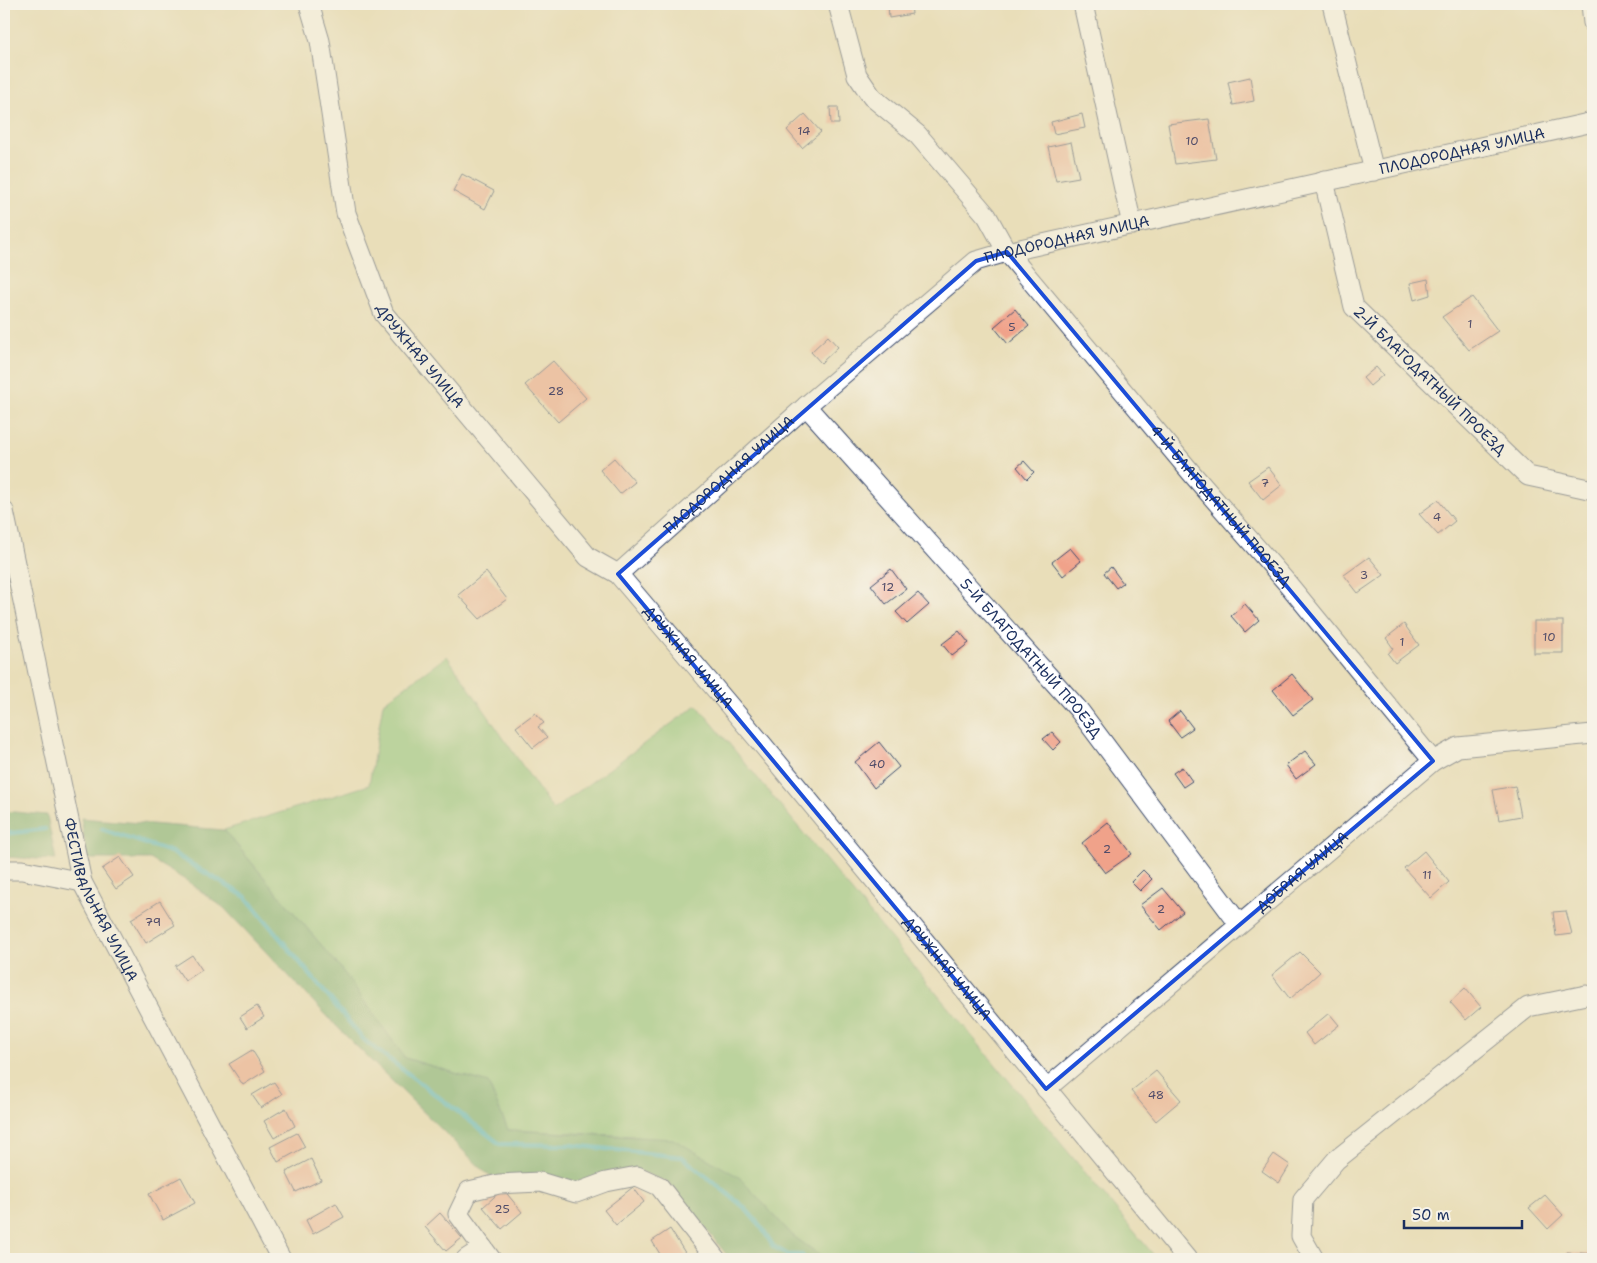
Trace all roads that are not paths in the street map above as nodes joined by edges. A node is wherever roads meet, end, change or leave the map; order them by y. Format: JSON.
{"nodes":[{"id":1,"x":309,"y":4,"type":"edge"},
{"id":2,"x":838,"y":4,"type":"edge"},
{"id":3,"x":1083,"y":4,"type":"edge"},
{"id":4,"x":1332,"y":4,"type":"edge"},
{"id":5,"x":1591,"y":4,"type":"edge"},
{"id":6,"x":1593,"y":23,"type":"edge"},
{"id":7,"x":1593,"y":122,"type":"edge"},
{"id":8,"x":1374,"y":171,"type":"junction"},
{"id":9,"x":1324,"y":182,"type":"junction"},
{"id":10,"x":1132,"y":225,"type":"junction"},
{"id":11,"x":1008,"y":252,"type":"junction"},
{"id":12,"x":806,"y":406,"type":"junction"},
{"id":13,"x":1593,"y":490,"type":"edge"},
{"id":14,"x":4,"y":511,"type":"edge"},
{"id":15,"x":618,"y":574,"type":"junction"},
{"id":16,"x":1593,"y":734,"type":"edge"},
{"id":17,"x":1433,"y":761,"type":"junction"},
{"id":18,"x":4,"y":870,"type":"edge"},
{"id":19,"x":82,"y":882,"type":"junction"},
{"id":20,"x":1239,"y":924,"type":"junction"},
{"id":21,"x":1591,"y":1000,"type":"edge"},
{"id":22,"x":1046,"y":1089,"type":"junction"},
{"id":23,"x":487,"y":1254,"type":"edge"},
{"id":24,"x":281,"y":1259,"type":"edge"},
{"id":25,"x":466,"y":1259,"type":"edge"},
{"id":26,"x":716,"y":1259,"type":"edge"},
{"id":27,"x":1187,"y":1259,"type":"edge"},
{"id":28,"x":1314,"y":1259,"type":"edge"}],
"edges":[{"from":1,"to":15,"type":"street","name":"ДРУЖНАЯ УЛИЦА"},
{"from":2,"to":11,"type":"street","name":"4-Й БЛАГОДАТНЫЙ ПРОЕЗД"},
{"from":3,"to":10,"type":"street"},
{"from":4,"to":8,"type":"street"},
{"from":5,"to":6,"type":"street"},
{"from":7,"to":8,"type":"street","name":"ПЛОДОРОДНАЯ УЛИЦА"},
{"from":8,"to":9,"type":"street","name":"ПЛОДОРОДНАЯ УЛИЦА"},
{"from":9,"to":10,"type":"street","name":"ПЛОДОРОДНАЯ УЛИЦА"},
{"from":9,"to":13,"type":"street","name":"2-Й БЛАГОДАТНЫЙ ПРОЕЗД"},
{"from":10,"to":11,"type":"street","name":"ПЛОДОРОДНАЯ УЛИЦА"},
{"from":11,"to":12,"type":"street","name":"ПЛОДОРОДНАЯ УЛИЦА"},
{"from":11,"to":17,"type":"street","name":"4-Й БЛАГОДАТНЫЙ ПРОЕЗД"},
{"from":12,"to":15,"type":"street","name":"ПЛОДОРОДНАЯ УЛИЦА"},
{"from":12,"to":20,"type":"street","name":"5-Й БЛАГОДАТНЫЙ ПРОЕЗД"},
{"from":14,"to":19,"type":"street","name":"ФЕСТИВАЛЬНАЯ УЛИЦА"},
{"from":15,"to":22,"type":"street","name":"ДРУЖНАЯ УЛИЦА"},
{"from":16,"to":17,"type":"street","name":"ДОБРАЯ УЛИЦА"},
{"from":17,"to":20,"type":"street","name":"ДОБРАЯ УЛИЦА"},
{"from":18,"to":19,"type":"street"},
{"from":19,"to":24,"type":"street","name":"ФЕСТИВАЛЬНАЯ УЛИЦА"},
{"from":20,"to":22,"type":"street","name":"ДОБРАЯ УЛИЦА"},
{"from":21,"to":28,"type":"street"},
{"from":22,"to":27,"type":"street","name":"ДРУЖНАЯ УЛИЦА"},
{"from":23,"to":25,"type":"street"},
{"from":23,"to":26,"type":"street"}]}
